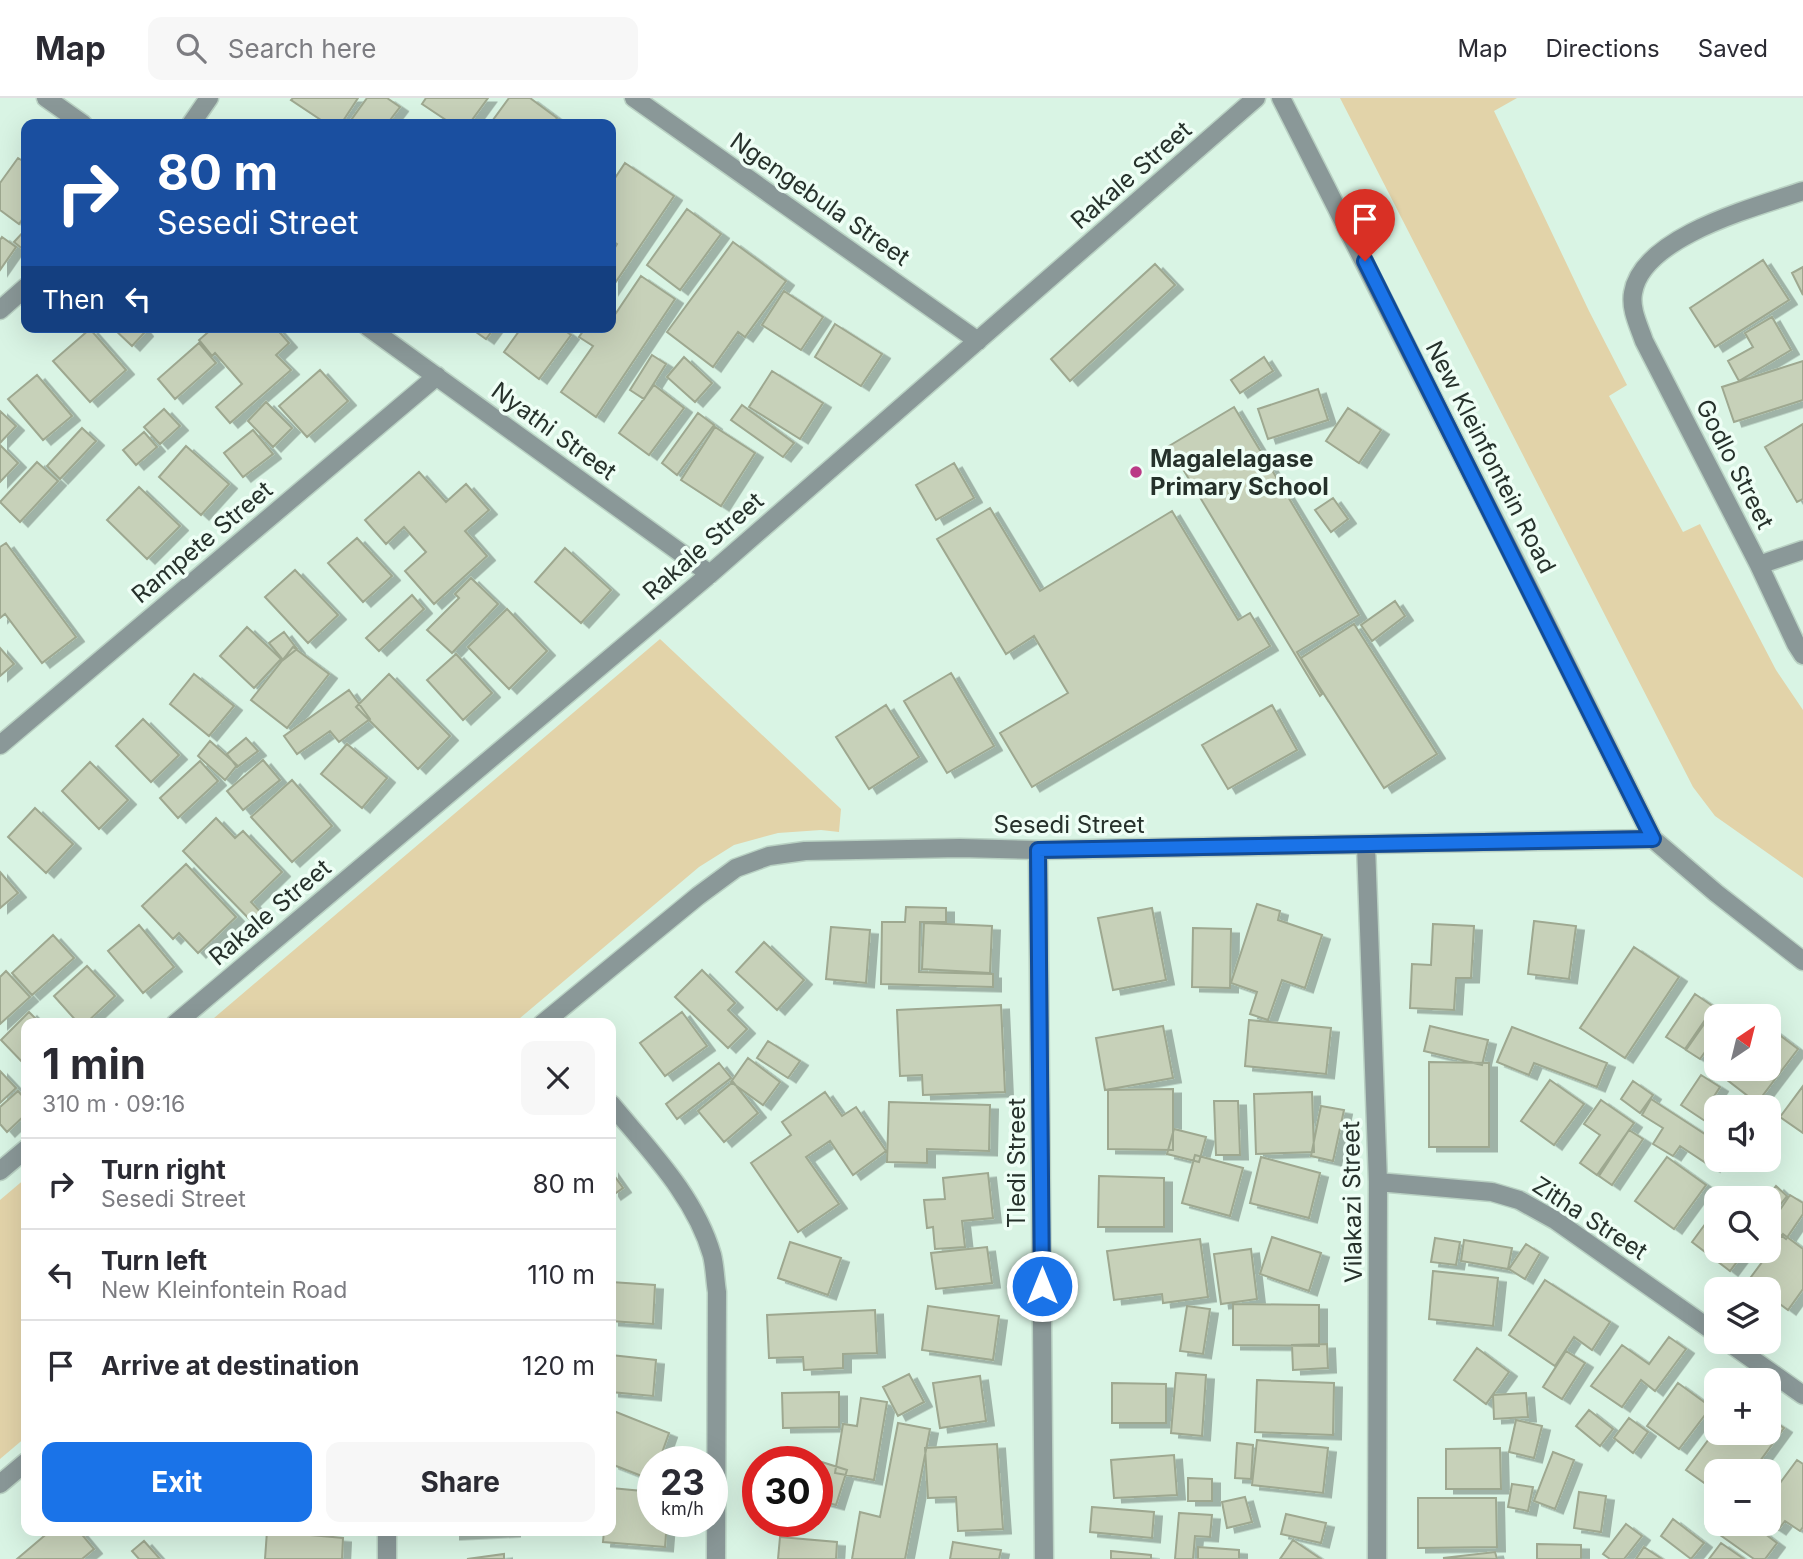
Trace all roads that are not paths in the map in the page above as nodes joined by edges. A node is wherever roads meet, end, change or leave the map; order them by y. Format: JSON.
{"nodes":[{"id":1,"x":46,"y":98,"type":"edge"},
{"id":2,"x":209,"y":98,"type":"edge"},
{"id":3,"x":634,"y":98,"type":"edge"},
{"id":4,"x":1256,"y":98,"type":"edge"},
{"id":5,"x":1282,"y":98,"type":"edge"},
{"id":6,"x":76,"y":119,"type":"edge"},
{"id":7,"x":194,"y":119,"type":"edge"},
{"id":8,"x":1803,"y":191,"type":"edge"},
{"id":9,"x":21,"y":291,"type":"edge"},
{"id":10,"x":0,"y":310,"type":"edge"},
{"id":11,"x":376,"y":333,"type":"edge"},
{"id":12,"x":978,"y":341,"type":"junction"},
{"id":13,"x":437,"y":376,"type":"junction"},
{"id":14,"x":1803,"y":550,"type":"edge"},
{"id":15,"x":1759,"y":565,"type":"junction"},
{"id":16,"x":710,"y":574,"type":"junction"},
{"id":17,"x":1803,"y":654,"type":"edge"},
{"id":18,"x":0,"y":745,"type":"edge"},
{"id":19,"x":1653,"y":839,"type":"junction"},
{"id":20,"x":1366,"y":845,"type":"junction"},
{"id":21,"x":1038,"y":850,"type":"junction"},
{"id":22,"x":1803,"y":961,"type":"edge"},
{"id":23,"x":182,"y":1018,"type":"edge"},
{"id":24,"x":549,"y":1018,"type":"edge"},
{"id":25,"x":616,"y":1110,"type":"edge"},
{"id":26,"x":21,"y":1153,"type":"edge"},
{"id":27,"x":0,"y":1171,"type":"edge"},
{"id":28,"x":1378,"y":1182,"type":"junction"},
{"id":29,"x":1704,"y":1325,"type":"edge"},
{"id":30,"x":1745,"y":1354,"type":"edge"},
{"id":31,"x":1803,"y":1395,"type":"edge"},
{"id":32,"x":21,"y":1466,"type":"edge"},
{"id":33,"x":0,"y":1484,"type":"edge"},
{"id":34,"x":387,"y":1536,"type":"edge"},
{"id":35,"x":387,"y":1559,"type":"edge"},
{"id":36,"x":716,"y":1559,"type":"edge"},
{"id":37,"x":1044,"y":1559,"type":"edge"},
{"id":38,"x":1377,"y":1559,"type":"edge"}],
"edges":[{"from":1,"to":6,"type":"street"},
{"from":2,"to":7,"type":"street"},
{"from":3,"to":12,"type":"street","name":"Ngengebula Street"},
{"from":4,"to":12,"type":"street","name":"Rakale Street"},
{"from":5,"to":19,"type":"street","name":"New Kleinfontein Road"},
{"from":8,"to":15,"type":"street","name":"Godlo Street"},
{"from":9,"to":10,"type":"street"},
{"from":11,"to":13,"type":"street","name":"Nyathi Street"},
{"from":12,"to":16,"type":"street","name":"Rakale Street"},
{"from":13,"to":16,"type":"street","name":"Nyathi Street"},
{"from":13,"to":18,"type":"street","name":"Rampete Street"},
{"from":14,"to":15,"type":"street"},
{"from":15,"to":17,"type":"street","name":"Godlo Street"},
{"from":16,"to":23,"type":"street","name":"Rakale Street"},
{"from":19,"to":20,"type":"street","name":"Sesedi Street"},
{"from":19,"to":22,"type":"street"},
{"from":20,"to":21,"type":"street","name":"Sesedi Street"},
{"from":20,"to":28,"type":"street","name":"Vilakazi Street"},
{"from":21,"to":24,"type":"street","name":"Sesedi Street"},
{"from":21,"to":37,"type":"street","name":"Tledi Street"},
{"from":25,"to":36,"type":"street"},
{"from":26,"to":27,"type":"street"},
{"from":28,"to":29,"type":"street","name":"Zitha Street"},
{"from":28,"to":38,"type":"street","name":"Vilakazi Street"},
{"from":30,"to":31,"type":"street"},
{"from":32,"to":33,"type":"street"},
{"from":34,"to":35,"type":"street"}]}
